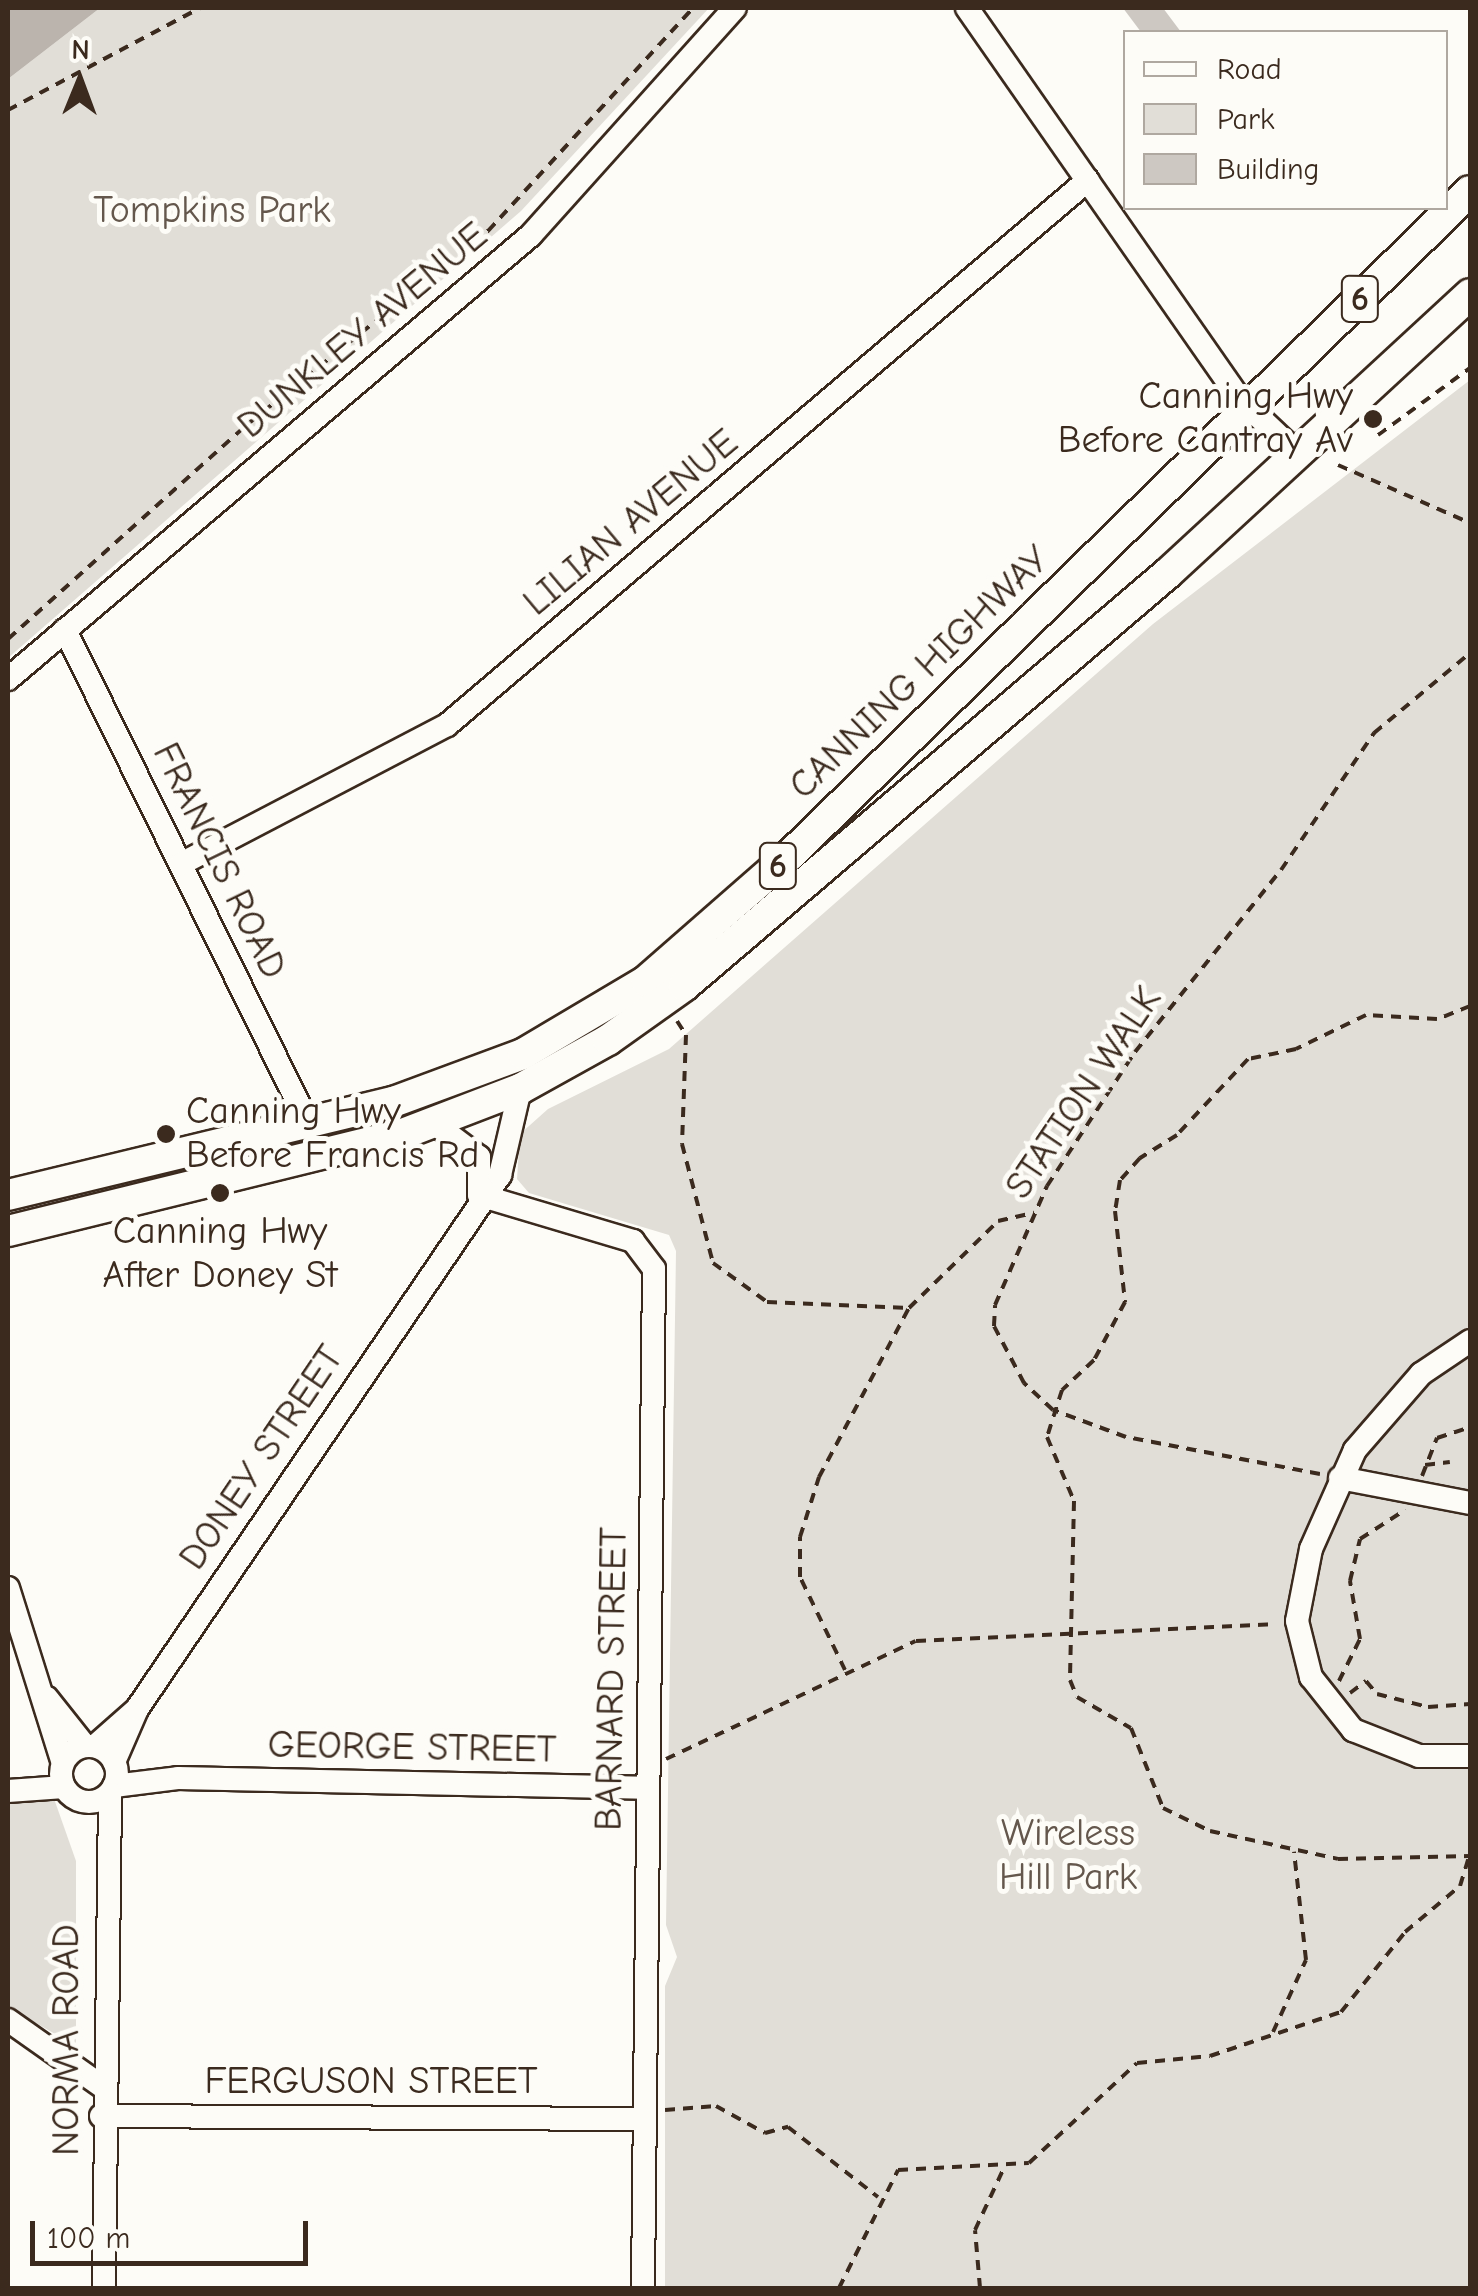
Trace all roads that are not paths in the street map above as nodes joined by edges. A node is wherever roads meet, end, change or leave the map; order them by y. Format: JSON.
{"nodes":[{"id":1,"x":735,"y":8,"type":"edge"},
{"id":2,"x":967,"y":8,"type":"edge"},
{"id":3,"x":1088,"y":180,"type":"junction"},
{"id":4,"x":1470,"y":191,"type":"edge"},
{"id":5,"x":1470,"y":294,"type":"edge"},
{"id":6,"x":1249,"y":408,"type":"junction"},
{"id":7,"x":1299,"y":456,"type":"junction"},
{"id":8,"x":65,"y":630,"type":"junction"},
{"id":9,"x":8,"y":679,"type":"edge"},
{"id":10,"x":181,"y":864,"type":"junction"},
{"id":11,"x":520,"y":1088,"type":"junction"},
{"id":12,"x":308,"y":1123,"type":"junction"},
{"id":13,"x":435,"y":1124,"type":"junction"},
{"id":14,"x":8,"y":1195,"type":"edge"},
{"id":15,"x":479,"y":1195,"type":"junction"},
{"id":16,"x":8,"y":1230,"type":"edge"},
{"id":17,"x":1470,"y":1341,"type":"edge"},
{"id":18,"x":1340,"y":1478,"type":"junction"},
{"id":19,"x":1470,"y":1503,"type":"edge"},
{"id":20,"x":8,"y":1588,"type":"edge"},
{"id":21,"x":44,"y":1695,"type":"junction"},
{"id":22,"x":137,"y":1710,"type":"junction"},
{"id":23,"x":90,"y":1746,"type":"junction"},
{"id":24,"x":1470,"y":1756,"type":"edge"},
{"id":25,"x":114,"y":1777,"type":"junction"},
{"id":26,"x":67,"y":1781,"type":"junction"},
{"id":27,"x":644,"y":1788,"type":"junction"},
{"id":28,"x":9,"y":1790,"type":"edge"},
{"id":29,"x":102,"y":1852,"type":"junction"},
{"id":30,"x":8,"y":2020,"type":"edge"},
{"id":31,"x":103,"y":2087,"type":"junction"},
{"id":32,"x":100,"y":2116,"type":"junction"},
{"id":33,"x":642,"y":2119,"type":"junction"},
{"id":34,"x":104,"y":2288,"type":"edge"},
{"id":35,"x":642,"y":2288,"type":"edge"}],
"edges":[{"from":1,"to":8,"type":"street","name":"DUNKLEY AVENUE"},
{"from":2,"to":3,"type":"street"},
{"from":3,"to":6,"type":"street"},
{"from":3,"to":10,"type":"street","name":"LILIAN AVENUE"},
{"from":4,"to":6,"type":"highway","name":"CANNING HIGHWAY","number":"6"},
{"from":5,"to":7,"type":"highway","name":"CANNING HIGHWAY","number":"6"},
{"from":6,"to":7,"type":"street"},
{"from":6,"to":12,"type":"highway","name":"CANNING HIGHWAY","number":"6"},
{"from":7,"to":11,"type":"highway","name":"CANNING HIGHWAY","number":"6"},
{"from":8,"to":9,"type":"street","name":"DUNKLEY AVENUE"},
{"from":8,"to":10,"type":"street","name":"FRANCIS ROAD"},
{"from":10,"to":12,"type":"street","name":"FRANCIS ROAD"},
{"from":11,"to":13,"type":"highway","name":"CANNING HIGHWAY","number":"6"},
{"from":11,"to":15,"type":"street","name":"DONEY STREET"},
{"from":12,"to":14,"type":"highway","name":"CANNING HIGHWAY","number":"6"},
{"from":13,"to":15,"type":"street"},
{"from":13,"to":16,"type":"highway","name":"CANNING HIGHWAY","number":"6"},
{"from":15,"to":22,"type":"street","name":"DONEY STREET"},
{"from":15,"to":27,"type":"street","name":"BARNARD STREET"},
{"from":17,"to":18,"type":"street"},
{"from":18,"to":19,"type":"street"},
{"from":18,"to":24,"type":"street"},
{"from":20,"to":21,"type":"street","name":"NORMA ROAD"},
{"from":21,"to":23,"type":"street","name":"NORMA ROAD"},
{"from":21,"to":26,"type":"street","name":"NORMA ROAD"},
{"from":22,"to":23,"type":"street","name":"DONEY STREET"},
{"from":22,"to":25,"type":"street","name":"DONEY STREET"},
{"from":23,"to":25,"type":"street","name":"NORMA ROAD"},
{"from":23,"to":26,"type":"street","name":"DONEY STREET"},
{"from":25,"to":26,"type":"street","name":"GEORGE STREET"},
{"from":25,"to":27,"type":"street","name":"GEORGE STREET"},
{"from":25,"to":29,"type":"street","name":"NORMA ROAD"},
{"from":26,"to":28,"type":"street"},
{"from":26,"to":29,"type":"street","name":"NORMA ROAD"},
{"from":27,"to":33,"type":"street","name":"BARNARD STREET"},
{"from":29,"to":31,"type":"street","name":"NORMA ROAD"},
{"from":30,"to":31,"type":"street"},
{"from":31,"to":32,"type":"street","name":"NORMA ROAD"},
{"from":32,"to":33,"type":"street","name":"FERGUSON STREET"},
{"from":32,"to":34,"type":"street","name":"NORMA ROAD"},
{"from":33,"to":35,"type":"street","name":"BARNARD STREET"}]}
